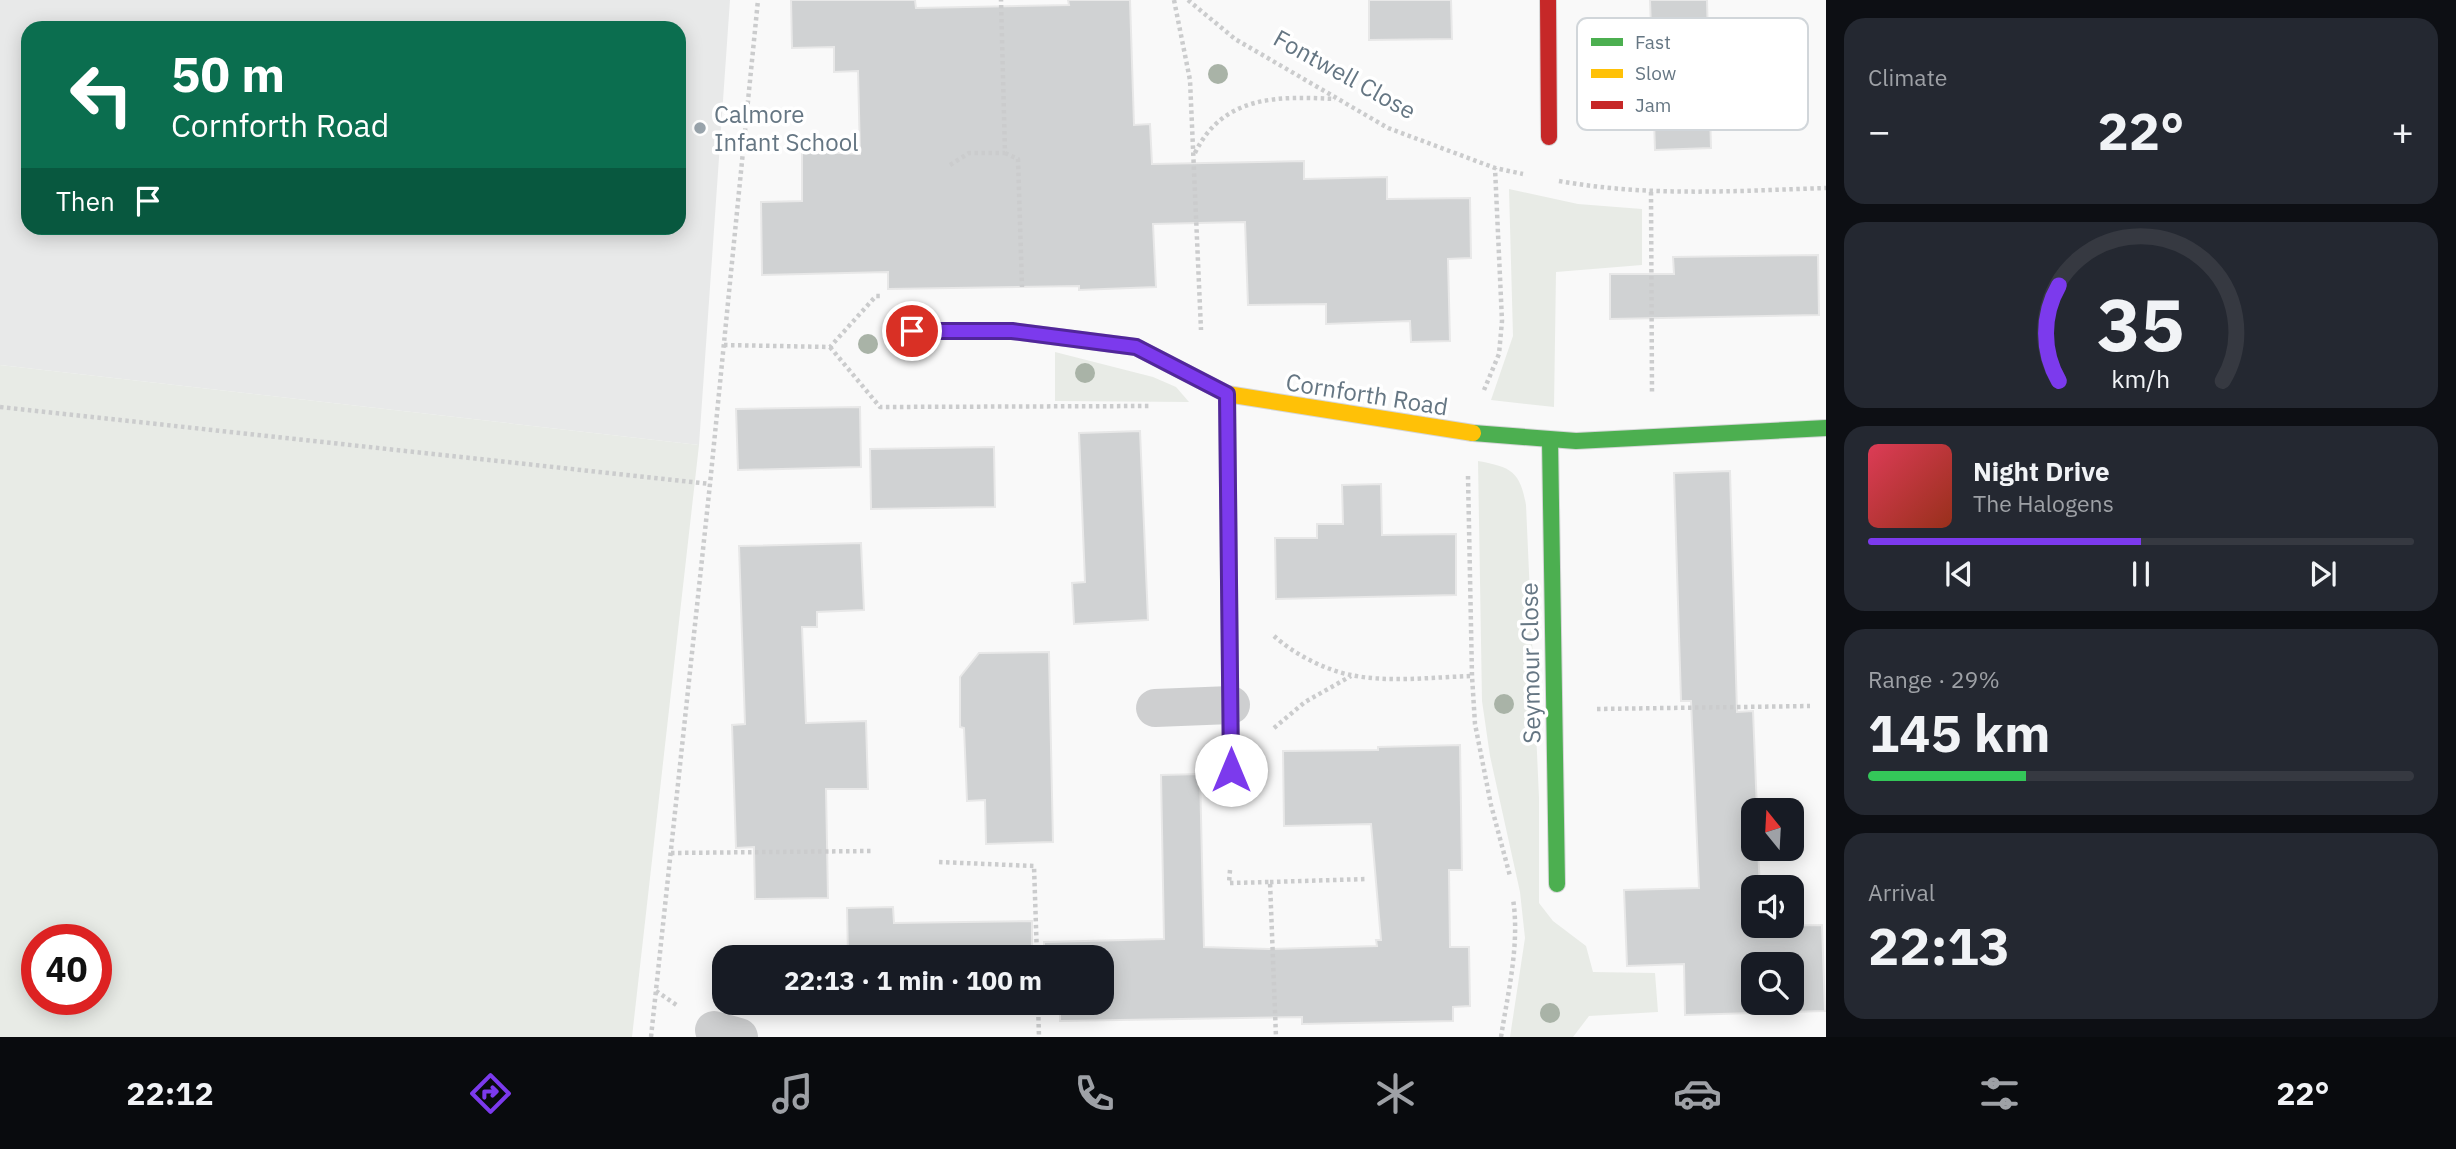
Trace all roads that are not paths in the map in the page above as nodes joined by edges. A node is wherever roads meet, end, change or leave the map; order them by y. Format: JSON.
{"nodes":[{"id":1,"x":1548,"y":0,"type":"edge"},
{"id":2,"x":1549,"y":137,"type":"dead end"},
{"id":3,"x":912,"y":331,"type":"dead end"},
{"id":4,"x":1227,"y":394,"type":"junction"},
{"id":5,"x":1826,"y":428,"type":"edge"},
{"id":6,"x":1550,"y":440,"type":"junction"},
{"id":7,"x":1231,"y":705,"type":"junction"},
{"id":8,"x":1155,"y":708,"type":"dead end"},
{"id":9,"x":1231,"y":770,"type":"road end"},
{"id":10,"x":1557,"y":884,"type":"dead end"}],
"edges":[{"from":1,"to":2,"type":"street"},
{"from":3,"to":4,"type":"street","name":"Cornforth Road"},
{"from":4,"to":6,"type":"street","name":"Cornforth Road"},
{"from":4,"to":7,"type":"street"},
{"from":5,"to":6,"type":"street","name":"Cornforth Road"},
{"from":6,"to":10,"type":"street","name":"Seymour Close"},
{"from":7,"to":8,"type":"street"},
{"from":7,"to":9,"type":"street"}]}
